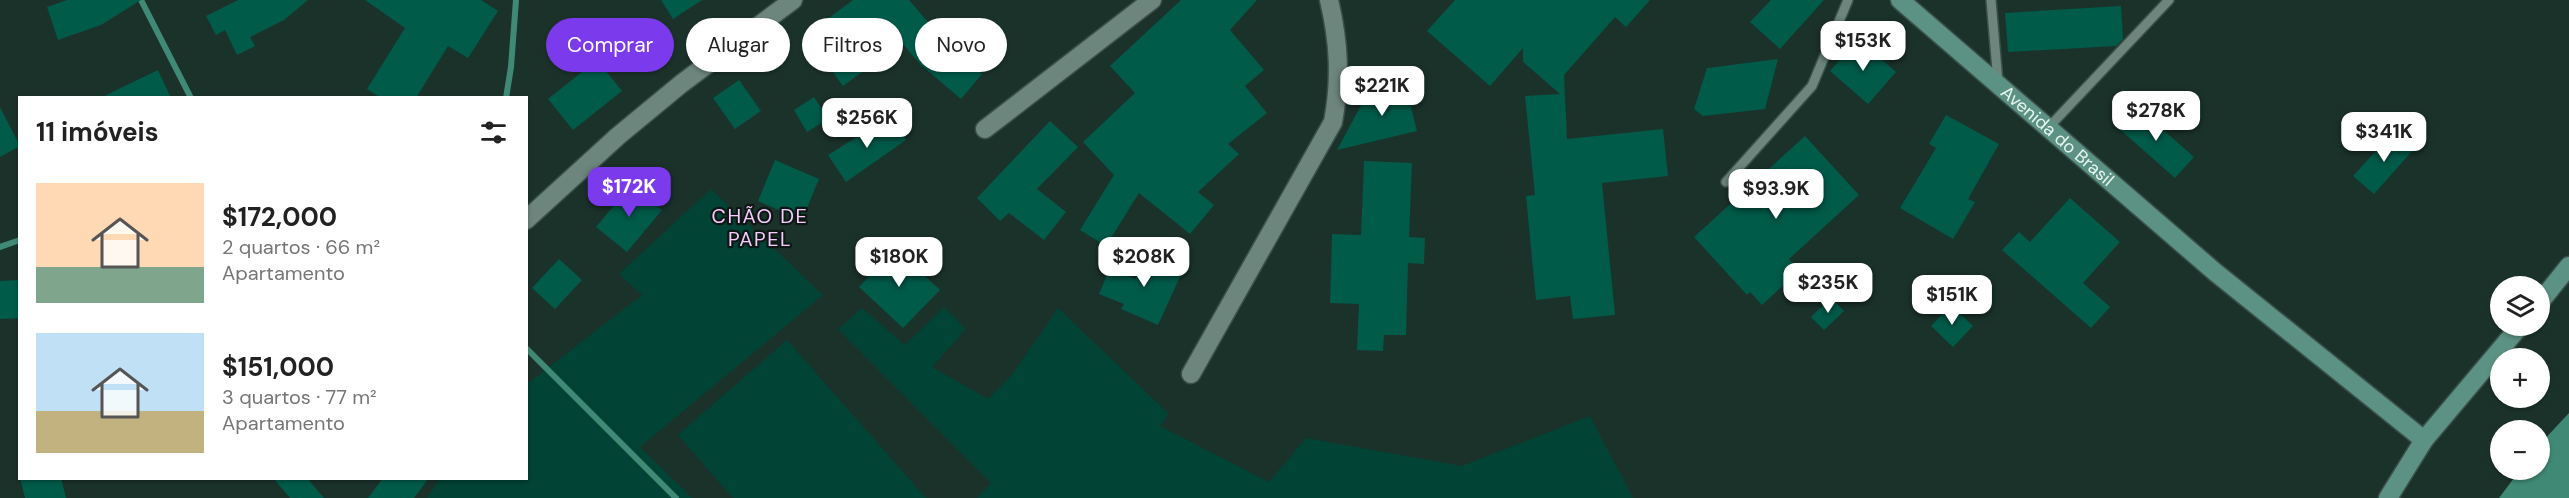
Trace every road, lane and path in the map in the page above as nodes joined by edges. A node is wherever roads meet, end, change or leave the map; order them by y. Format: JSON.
{"nodes":[{"id":1,"x":793,"y":0,"type":"edge"},
{"id":2,"x":1152,"y":0,"type":"edge"},
{"id":3,"x":1329,"y":0,"type":"edge"},
{"id":4,"x":1848,"y":0,"type":"edge"},
{"id":5,"x":1900,"y":0,"type":"edge"},
{"id":6,"x":1991,"y":0,"type":"edge"},
{"id":7,"x":2169,"y":0,"type":"edge"},
{"id":8,"x":1998,"y":84,"type":"junction"},
{"id":9,"x":2048,"y":128,"type":"junction"},
{"id":10,"x":985,"y":129,"type":"dead end"},
{"id":11,"x":1726,"y":182,"type":"dead end"},
{"id":12,"x":528,"y":218,"type":"edge"},
{"id":13,"x":2569,"y":266,"type":"edge"},
{"id":14,"x":2550,"y":290,"type":"edge"},
{"id":15,"x":2512,"y":336,"type":"edge"},
{"id":16,"x":1191,"y":374,"type":"dead end"},
{"id":17,"x":2424,"y":441,"type":"junction"},
{"id":18,"x":2388,"y":498,"type":"edge"}],
"edges":[{"from":1,"to":12,"type":"street"},
{"from":2,"to":10,"type":"street"},
{"from":3,"to":16,"type":"street"},
{"from":4,"to":11,"type":"lane"},
{"from":5,"to":8,"type":"street","name":"Avenida do Brasil"},
{"from":6,"to":8,"type":"lane"},
{"from":7,"to":9,"type":"lane"},
{"from":8,"to":9,"type":"street","name":"Avenida do Brasil"},
{"from":9,"to":17,"type":"street","name":"Avenida do Brasil"},
{"from":13,"to":14,"type":"street"},
{"from":15,"to":17,"type":"street"},
{"from":17,"to":18,"type":"street"}]}
